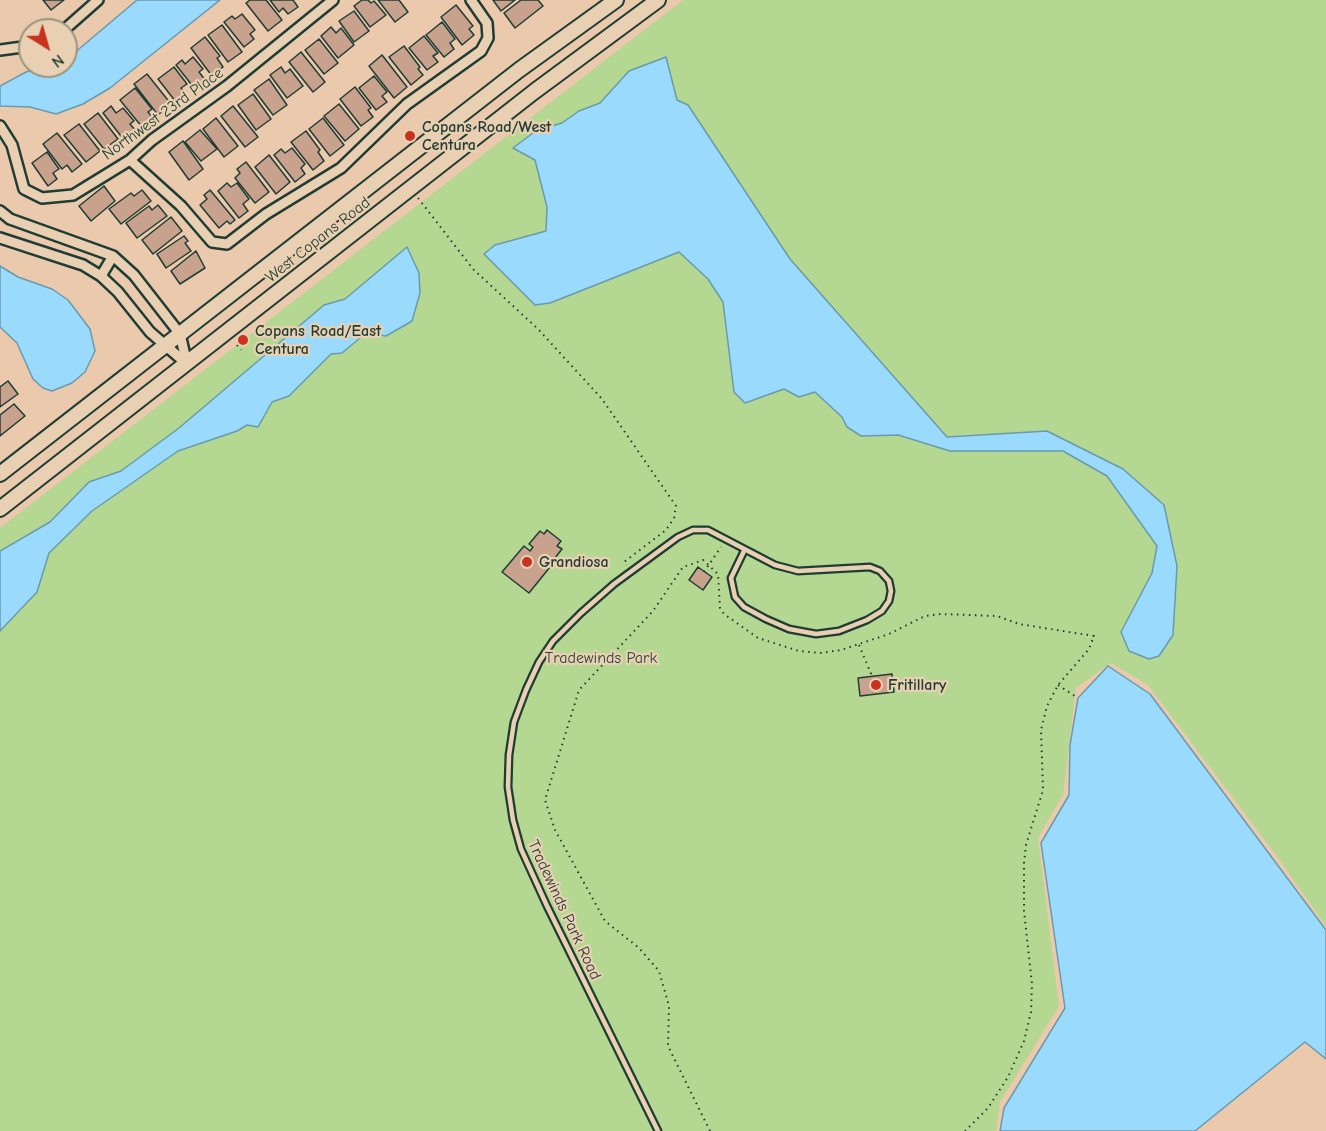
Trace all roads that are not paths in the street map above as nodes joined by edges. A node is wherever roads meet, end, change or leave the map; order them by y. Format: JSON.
{"nodes":[{"id":1,"x":98,"y":0,"type":"edge"},
{"id":2,"x":333,"y":0,"type":"edge"},
{"id":3,"x":471,"y":0,"type":"edge"},
{"id":4,"x":616,"y":0,"type":"edge"},
{"id":5,"x":658,"y":0,"type":"edge"},
{"id":6,"x":78,"y":18,"type":"edge"},
{"id":7,"x":18,"y":48,"type":"edge"},
{"id":8,"x":0,"y":50,"type":"edge"},
{"id":9,"x":0,"y":126,"type":"edge"},
{"id":10,"x":436,"y":134,"type":"junction"},
{"id":11,"x":453,"y":156,"type":"junction"},
{"id":12,"x":130,"y":160,"type":"junction"},
{"id":13,"x":0,"y":211,"type":"edge"},
{"id":14,"x":0,"y":238,"type":"edge"},
{"id":15,"x":113,"y":256,"type":"junction"},
{"id":16,"x":101,"y":276,"type":"junction"},
{"id":17,"x":180,"y":334,"type":"junction"},
{"id":18,"x":164,"y":346,"type":"junction"},
{"id":19,"x":187,"y":364,"type":"junction"},
{"id":20,"x":0,"y":474,"type":"edge"},
{"id":21,"x":0,"y":510,"type":"edge"},
{"id":22,"x":744,"y":551,"type":"junction"},
{"id":23,"x":658,"y":1131,"type":"edge"}],
"edges":[{"from":1,"to":6,"type":"street"},
{"from":2,"to":12,"type":"street","name":"Northwest 23rd Place"},
{"from":3,"to":12,"type":"street"},
{"from":4,"to":10,"type":"main road","name":"West Copans Road"},
{"from":5,"to":11,"type":"main road","name":"West Copans Road"},
{"from":7,"to":8,"type":"street"},
{"from":9,"to":12,"type":"street","name":"Northwest 23rd Place"},
{"from":10,"to":11,"type":"main road"},
{"from":10,"to":17,"type":"main road","name":"West Copans Road"},
{"from":11,"to":19,"type":"main road","name":"West Copans Road"},
{"from":13,"to":15,"type":"street"},
{"from":14,"to":16,"type":"street"},
{"from":15,"to":16,"type":"street"},
{"from":15,"to":17,"type":"street"},
{"from":16,"to":18,"type":"street"},
{"from":17,"to":18,"type":"main road","name":"West Copans Road"},
{"from":17,"to":19,"type":"street"},
{"from":18,"to":19,"type":"street"},
{"from":18,"to":20,"type":"main road","name":"West Copans Road"},
{"from":19,"to":21,"type":"main road","name":"West Copans Road"},
{"from":22,"to":22,"type":"lane","name":"Tradewinds Park Road"},
{"from":22,"to":23,"type":"lane","name":"Tradewinds Park Road"}]}
